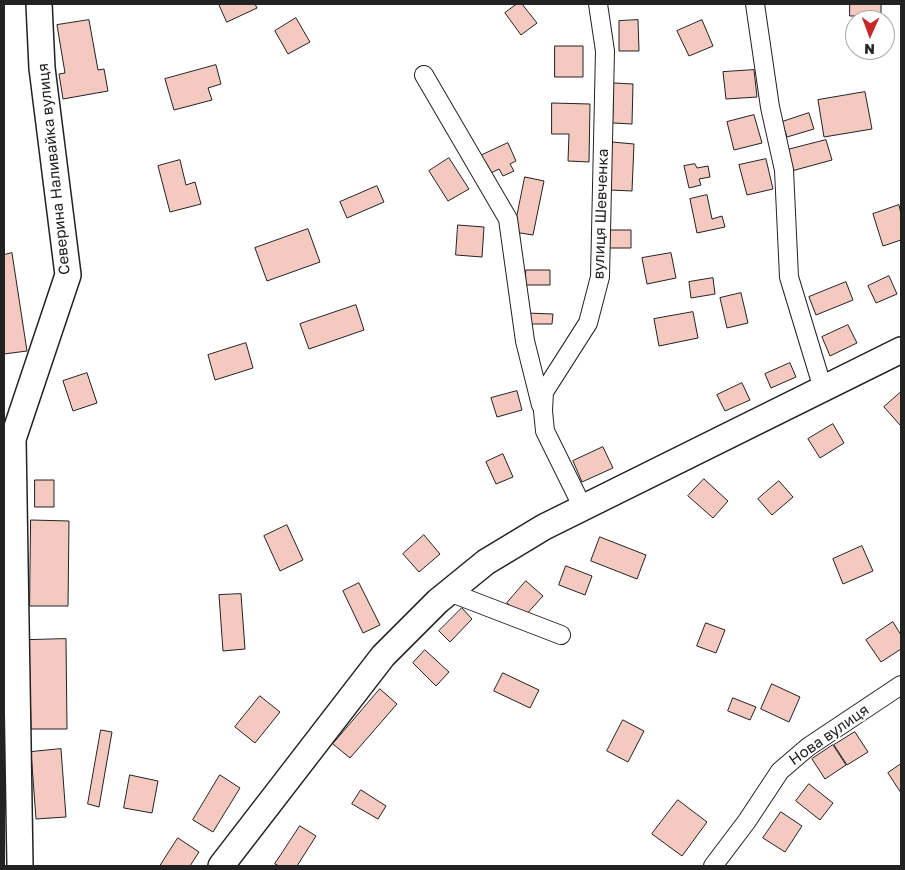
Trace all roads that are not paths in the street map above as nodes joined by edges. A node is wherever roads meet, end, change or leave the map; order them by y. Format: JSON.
{"nodes":[{"id":1,"x":39,"y":4,"type":"edge"},
{"id":2,"x":598,"y":4,"type":"edge"},
{"id":3,"x":754,"y":4,"type":"edge"},
{"id":4,"x":424,"y":75,"type":"dead end"},
{"id":5,"x":901,"y":350,"type":"edge"},
{"id":6,"x":823,"y":389,"type":"junction"},
{"id":7,"x":543,"y":411,"type":"junction"},
{"id":8,"x":583,"y":508,"type":"junction"},
{"id":9,"x":449,"y":592,"type":"junction"},
{"id":10,"x":561,"y":635,"type":"dead end"},
{"id":11,"x":901,"y":685,"type":"edge"},
{"id":12,"x":20,"y":866,"type":"edge"},
{"id":13,"x":222,"y":866,"type":"edge"},
{"id":14,"x":713,"y":866,"type":"edge"}],
"edges":[{"from":1,"to":12,"type":"main road","name":"Северина Наливайка вулиця"},
{"from":2,"to":7,"type":"street","name":"вулиця Шевченка"},
{"from":3,"to":6,"type":"street"},
{"from":4,"to":7,"type":"street","name":"вулиця Шевченка"},
{"from":5,"to":6,"type":"main road"},
{"from":6,"to":8,"type":"main road"},
{"from":7,"to":8,"type":"street","name":"вулиця Шевченка"},
{"from":8,"to":9,"type":"main road"},
{"from":9,"to":10,"type":"street"},
{"from":9,"to":13,"type":"main road"},
{"from":11,"to":14,"type":"street","name":"Нова вулиця"}]}
